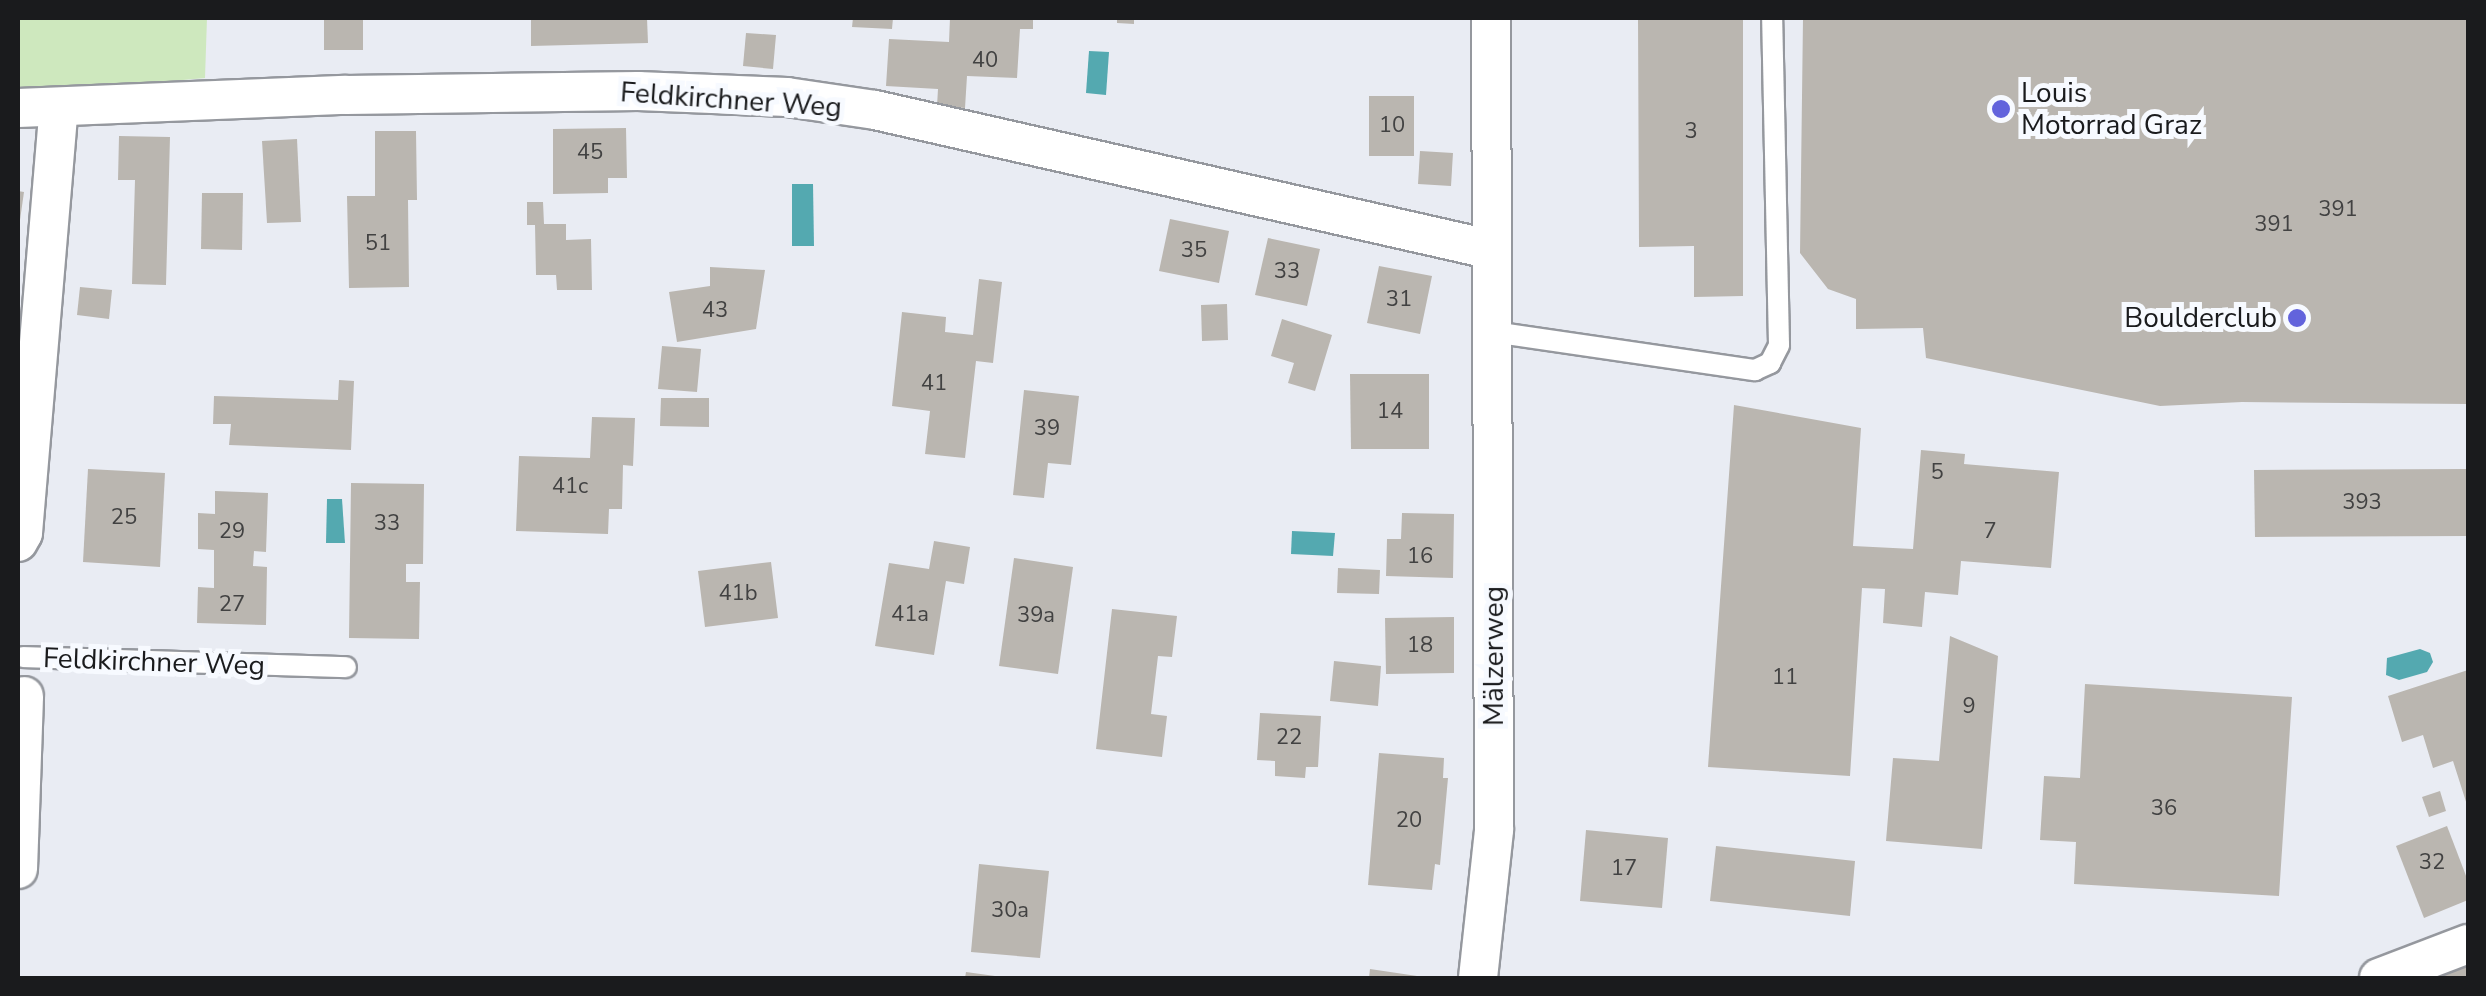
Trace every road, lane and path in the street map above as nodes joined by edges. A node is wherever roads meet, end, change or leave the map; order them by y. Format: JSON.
{"nodes":[{"id":1,"x":1491,"y":18,"type":"edge"},
{"id":2,"x":1772,"y":18,"type":"edge"},
{"id":3,"x":18,"y":108,"type":"edge"},
{"id":4,"x":59,"y":108,"type":"junction"},
{"id":5,"x":1490,"y":250,"type":"junction"},
{"id":6,"x":1493,"y":332,"type":"junction"},
{"id":7,"x":18,"y":542,"type":"edge"},
{"id":8,"x":22,"y":658,"type":"dead end"},
{"id":9,"x":346,"y":667,"type":"dead end"},
{"id":10,"x":24,"y":696,"type":"dead end"},
{"id":11,"x":18,"y":869,"type":"edge"},
{"id":12,"x":2468,"y":944,"type":"edge"},
{"id":13,"x":1478,"y":978,"type":"edge"},
{"id":14,"x":2379,"y":978,"type":"edge"}],
"edges":[{"from":1,"to":5,"type":"street","name":"Mälzerweg"},
{"from":2,"to":6,"type":"lane"},
{"from":3,"to":4,"type":"street","name":"Feldkirchner Weg"},
{"from":4,"to":5,"type":"street","name":"Feldkirchner Weg"},
{"from":4,"to":7,"type":"street"},
{"from":5,"to":6,"type":"street","name":"Mälzerweg"},
{"from":6,"to":13,"type":"street","name":"Mälzerweg"},
{"from":8,"to":9,"type":"lane","name":"Feldkirchner Weg"},
{"from":10,"to":11,"type":"street"},
{"from":12,"to":14,"type":"street"}]}
